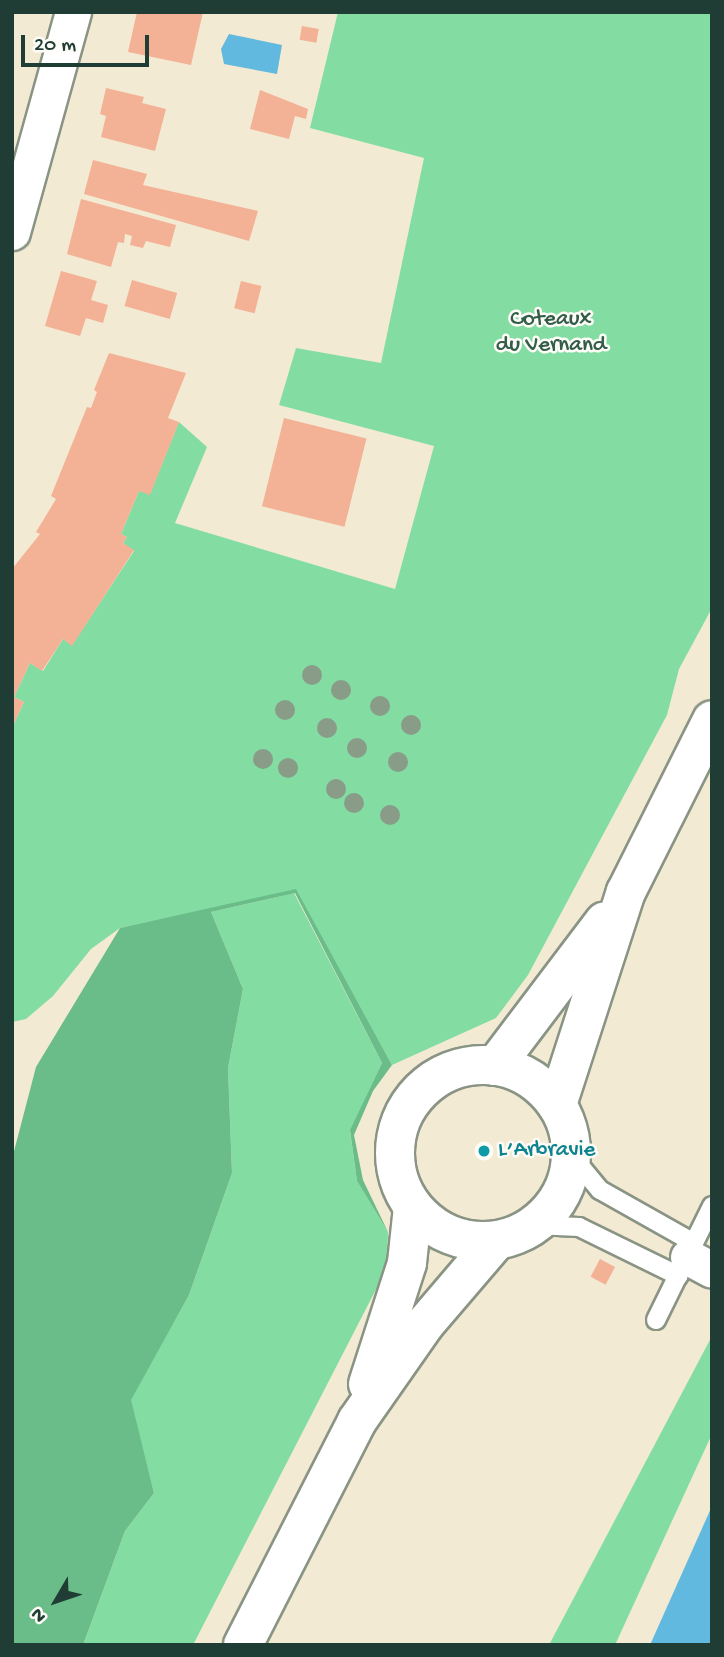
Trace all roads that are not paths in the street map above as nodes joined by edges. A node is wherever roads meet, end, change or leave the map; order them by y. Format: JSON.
{"nodes":[{"id":1,"x":73,"y":12,"type":"edge"},
{"id":2,"x":12,"y":232,"type":"edge"},
{"id":3,"x":712,"y":720,"type":"edge"},
{"id":4,"x":626,"y":892,"type":"junction"},
{"id":5,"x":495,"y":1066,"type":"junction"},
{"id":6,"x":557,"y":1105,"type":"junction"},
{"id":7,"x":571,"y":1155,"type":"junction"},
{"id":8,"x":712,"y":1206,"type":"edge"},
{"id":9,"x":413,"y":1207,"type":"junction"},
{"id":10,"x":534,"y":1225,"type":"junction"},
{"id":11,"x":496,"y":1241,"type":"junction"},
{"id":12,"x":693,"y":1262,"type":"edge"},
{"id":13,"x":656,"y":1320,"type":"dead end"},
{"id":14,"x":357,"y":1420,"type":"junction"},
{"id":15,"x":243,"y":1645,"type":"edge"}],
"edges":[{"from":1,"to":2,"type":"street"},
{"from":3,"to":4,"type":"main road"},
{"from":4,"to":5,"type":"main road"},
{"from":4,"to":6,"type":"main road"},
{"from":5,"to":6,"type":"main road"},
{"from":5,"to":9,"type":"main road"},
{"from":6,"to":7,"type":"main road"},
{"from":7,"to":10,"type":"main road"},
{"from":7,"to":12,"type":"lane"},
{"from":8,"to":12,"type":"lane"},
{"from":9,"to":11,"type":"main road"},
{"from":9,"to":14,"type":"main road"},
{"from":10,"to":11,"type":"main road"},
{"from":10,"to":12,"type":"lane"},
{"from":11,"to":14,"type":"main road"},
{"from":12,"to":13,"type":"lane"},
{"from":14,"to":15,"type":"main road"}]}
